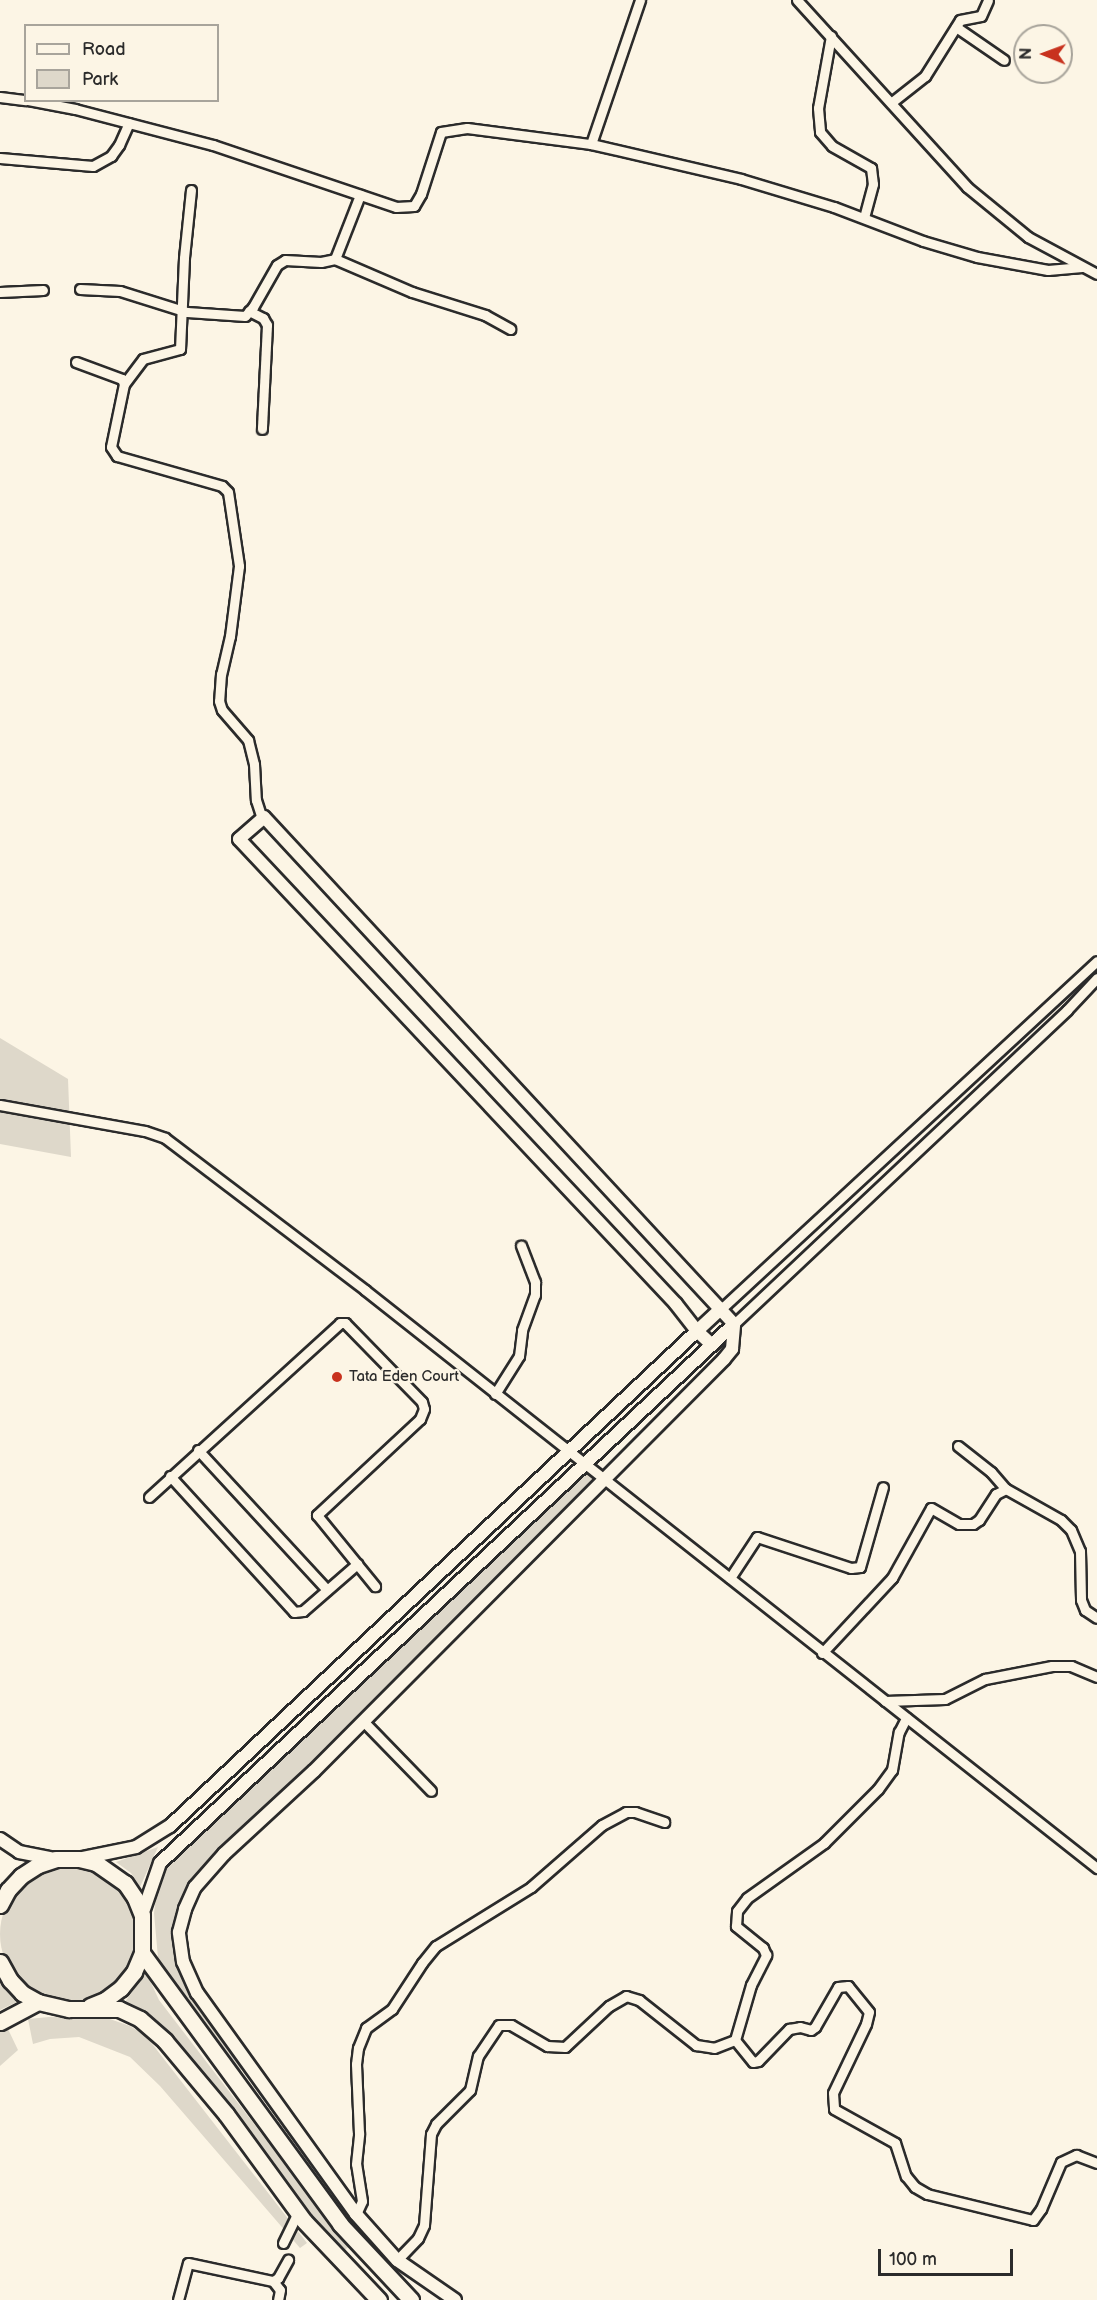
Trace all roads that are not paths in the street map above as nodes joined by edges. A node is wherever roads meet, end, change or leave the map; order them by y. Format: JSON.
{"nodes":[{"id":1,"x":640,"y":0,"type":"edge"},
{"id":2,"x":988,"y":0,"type":"edge"},
{"id":3,"x":799,"y":1,"type":"edge"},
{"id":4,"x":956,"y":27,"type":"junction"},
{"id":5,"x":831,"y":36,"type":"junction"},
{"id":6,"x":1004,"y":60,"type":"dead end"},
{"id":7,"x":0,"y":97,"type":"edge"},
{"id":8,"x":24,"y":100,"type":"edge"},
{"id":9,"x":36,"y":102,"type":"edge"},
{"id":10,"x":892,"y":102,"type":"junction"},
{"id":11,"x":129,"y":123,"type":"junction"},
{"id":12,"x":591,"y":144,"type":"junction"},
{"id":13,"x":0,"y":158,"type":"edge"},
{"id":14,"x":191,"y":190,"type":"dead end"},
{"id":15,"x":360,"y":195,"type":"junction"},
{"id":16,"x":864,"y":217,"type":"junction"},
{"id":17,"x":336,"y":260,"type":"junction"},
{"id":18,"x":1082,"y":267,"type":"junction"},
{"id":19,"x":1097,"y":274,"type":"edge"},
{"id":20,"x":80,"y":289,"type":"dead end"},
{"id":21,"x":43,"y":290,"type":"dead end"},
{"id":22,"x":0,"y":292,"type":"edge"},
{"id":23,"x":183,"y":310,"type":"junction"},
{"id":24,"x":249,"y":311,"type":"junction"},
{"id":25,"x":510,"y":328,"type":"dead end"},
{"id":26,"x":76,"y":362,"type":"dead end"},
{"id":27,"x":124,"y":384,"type":"junction"},
{"id":28,"x":262,"y":429,"type":"dead end"},
{"id":29,"x":262,"y":818,"type":"junction"},
{"id":30,"x":1097,"y":961,"type":"edge"},
{"id":31,"x":1097,"y":978,"type":"edge"},
{"id":32,"x":0,"y":1105,"type":"edge"},
{"id":33,"x":521,"y":1246,"type":"dead end"},
{"id":34,"x":721,"y":1309,"type":"junction"},
{"id":35,"x":734,"y":1324,"type":"junction"},
{"id":36,"x":697,"y":1331,"type":"junction"},
{"id":37,"x":712,"y":1345,"type":"junction"},
{"id":38,"x":495,"y":1394,"type":"junction"},
{"id":39,"x":958,"y":1446,"type":"dead end"},
{"id":40,"x":198,"y":1450,"type":"junction"},
{"id":41,"x":569,"y":1452,"type":"junction"},
{"id":42,"x":586,"y":1464,"type":"junction"},
{"id":43,"x":170,"y":1476,"type":"junction"},
{"id":44,"x":604,"y":1478,"type":"junction"},
{"id":45,"x":883,"y":1487,"type":"dead end"},
{"id":46,"x":1006,"y":1489,"type":"junction"},
{"id":47,"x":149,"y":1497,"type":"dead end"},
{"id":48,"x":357,"y":1564,"type":"junction"},
{"id":49,"x":730,"y":1578,"type":"junction"},
{"id":50,"x":375,"y":1586,"type":"dead end"},
{"id":51,"x":327,"y":1590,"type":"junction"},
{"id":52,"x":1097,"y":1618,"type":"edge"},
{"id":53,"x":822,"y":1653,"type":"junction"},
{"id":54,"x":1097,"y":1677,"type":"edge"},
{"id":55,"x":885,"y":1701,"type":"junction"},
{"id":56,"x":906,"y":1718,"type":"junction"},
{"id":57,"x":364,"y":1722,"type":"junction"},
{"id":58,"x":431,"y":1791,"type":"dead end"},
{"id":59,"x":664,"y":1822,"type":"dead end"},
{"id":60,"x":0,"y":1839,"type":"edge"},
{"id":61,"x":56,"y":1859,"type":"junction"},
{"id":62,"x":79,"y":1859,"type":"junction"},
{"id":63,"x":1097,"y":1868,"type":"edge"},
{"id":64,"x":0,"y":1905,"type":"edge"},
{"id":65,"x":142,"y":1915,"type":"junction"},
{"id":66,"x":142,"y":1953,"type":"junction"},
{"id":67,"x":0,"y":1962,"type":"edge"},
{"id":68,"x":38,"y":2002,"type":"junction"},
{"id":69,"x":86,"y":2007,"type":"junction"},
{"id":70,"x":0,"y":2022,"type":"edge"},
{"id":71,"x":735,"y":2040,"type":"junction"},
{"id":72,"x":252,"y":2072,"type":"junction"},
{"id":73,"x":236,"y":2083,"type":"junction"},
{"id":74,"x":1097,"y":2163,"type":"edge"},
{"id":75,"x":298,"y":2212,"type":"junction"},
{"id":76,"x":356,"y":2214,"type":"junction"},
{"id":77,"x":284,"y":2243,"type":"dead end"},
{"id":78,"x":288,"y":2260,"type":"dead end"},
{"id":79,"x":397,"y":2260,"type":"junction"},
{"id":80,"x":273,"y":2281,"type":"junction"},
{"id":81,"x":178,"y":2300,"type":"edge"},
{"id":82,"x":278,"y":2300,"type":"edge"},
{"id":83,"x":379,"y":2300,"type":"edge"},
{"id":84,"x":411,"y":2300,"type":"edge"},
{"id":85,"x":455,"y":2300,"type":"edge"}],
"edges":[{"from":1,"to":12,"type":"street"},
{"from":2,"to":4,"type":"street"},
{"from":3,"to":5,"type":"street"},
{"from":4,"to":6,"type":"street"},
{"from":4,"to":10,"type":"street"},
{"from":5,"to":10,"type":"street"},
{"from":5,"to":16,"type":"street"},
{"from":7,"to":8,"type":"street"},
{"from":9,"to":11,"type":"street"},
{"from":10,"to":18,"type":"street"},
{"from":11,"to":13,"type":"street"},
{"from":11,"to":15,"type":"street"},
{"from":12,"to":15,"type":"street"},
{"from":12,"to":16,"type":"street"},
{"from":14,"to":23,"type":"street"},
{"from":15,"to":17,"type":"street"},
{"from":16,"to":18,"type":"street"},
{"from":17,"to":24,"type":"street"},
{"from":17,"to":25,"type":"street"},
{"from":18,"to":19,"type":"street"},
{"from":20,"to":23,"type":"street"},
{"from":21,"to":22,"type":"street"},
{"from":23,"to":24,"type":"street"},
{"from":23,"to":27,"type":"street"},
{"from":24,"to":28,"type":"street"},
{"from":26,"to":27,"type":"street"},
{"from":27,"to":29,"type":"street"},
{"from":29,"to":34,"type":"street"},
{"from":29,"to":36,"type":"street"},
{"from":30,"to":34,"type":"street"},
{"from":31,"to":35,"type":"street"},
{"from":32,"to":38,"type":"street"},
{"from":33,"to":38,"type":"street"},
{"from":34,"to":35,"type":"street"},
{"from":34,"to":36,"type":"street"},
{"from":35,"to":37,"type":"street"},
{"from":35,"to":44,"type":"street"},
{"from":36,"to":37,"type":"street"},
{"from":36,"to":41,"type":"street"},
{"from":37,"to":42,"type":"street"},
{"from":38,"to":41,"type":"street"},
{"from":39,"to":46,"type":"street"},
{"from":40,"to":43,"type":"street"},
{"from":40,"to":48,"type":"street"},
{"from":40,"to":51,"type":"street"},
{"from":41,"to":42,"type":"street"},
{"from":41,"to":62,"type":"street"},
{"from":42,"to":44,"type":"street"},
{"from":42,"to":65,"type":"street"},
{"from":43,"to":47,"type":"street"},
{"from":43,"to":51,"type":"street"},
{"from":44,"to":49,"type":"street"},
{"from":44,"to":57,"type":"street"},
{"from":45,"to":49,"type":"street"},
{"from":46,"to":52,"type":"street"},
{"from":46,"to":53,"type":"street"},
{"from":48,"to":50,"type":"street"},
{"from":48,"to":51,"type":"street"},
{"from":49,"to":53,"type":"street"},
{"from":53,"to":55,"type":"street"},
{"from":54,"to":55,"type":"street"},
{"from":55,"to":56,"type":"street"},
{"from":56,"to":63,"type":"street"},
{"from":56,"to":71,"type":"street"},
{"from":57,"to":58,"type":"street"},
{"from":57,"to":72,"type":"street"},
{"from":59,"to":76,"type":"street"},
{"from":60,"to":61,"type":"street"},
{"from":61,"to":62,"type":"main road"},
{"from":61,"to":64,"type":"main road"},
{"from":62,"to":65,"type":"main road"},
{"from":65,"to":66,"type":"main road"},
{"from":66,"to":69,"type":"main road"},
{"from":66,"to":73,"type":"main road"},
{"from":67,"to":68,"type":"main road"},
{"from":68,"to":69,"type":"main road"},
{"from":68,"to":70,"type":"main road"},
{"from":69,"to":75,"type":"main road"},
{"from":71,"to":74,"type":"street"},
{"from":71,"to":79,"type":"street"},
{"from":72,"to":73,"type":"street"},
{"from":72,"to":76,"type":"street"},
{"from":73,"to":84,"type":"main road"},
{"from":75,"to":77,"type":"street"},
{"from":75,"to":83,"type":"main road"},
{"from":76,"to":79,"type":"street"},
{"from":78,"to":80,"type":"street"},
{"from":79,"to":85,"type":"street"},
{"from":80,"to":81,"type":"street"},
{"from":80,"to":82,"type":"street"}]}
